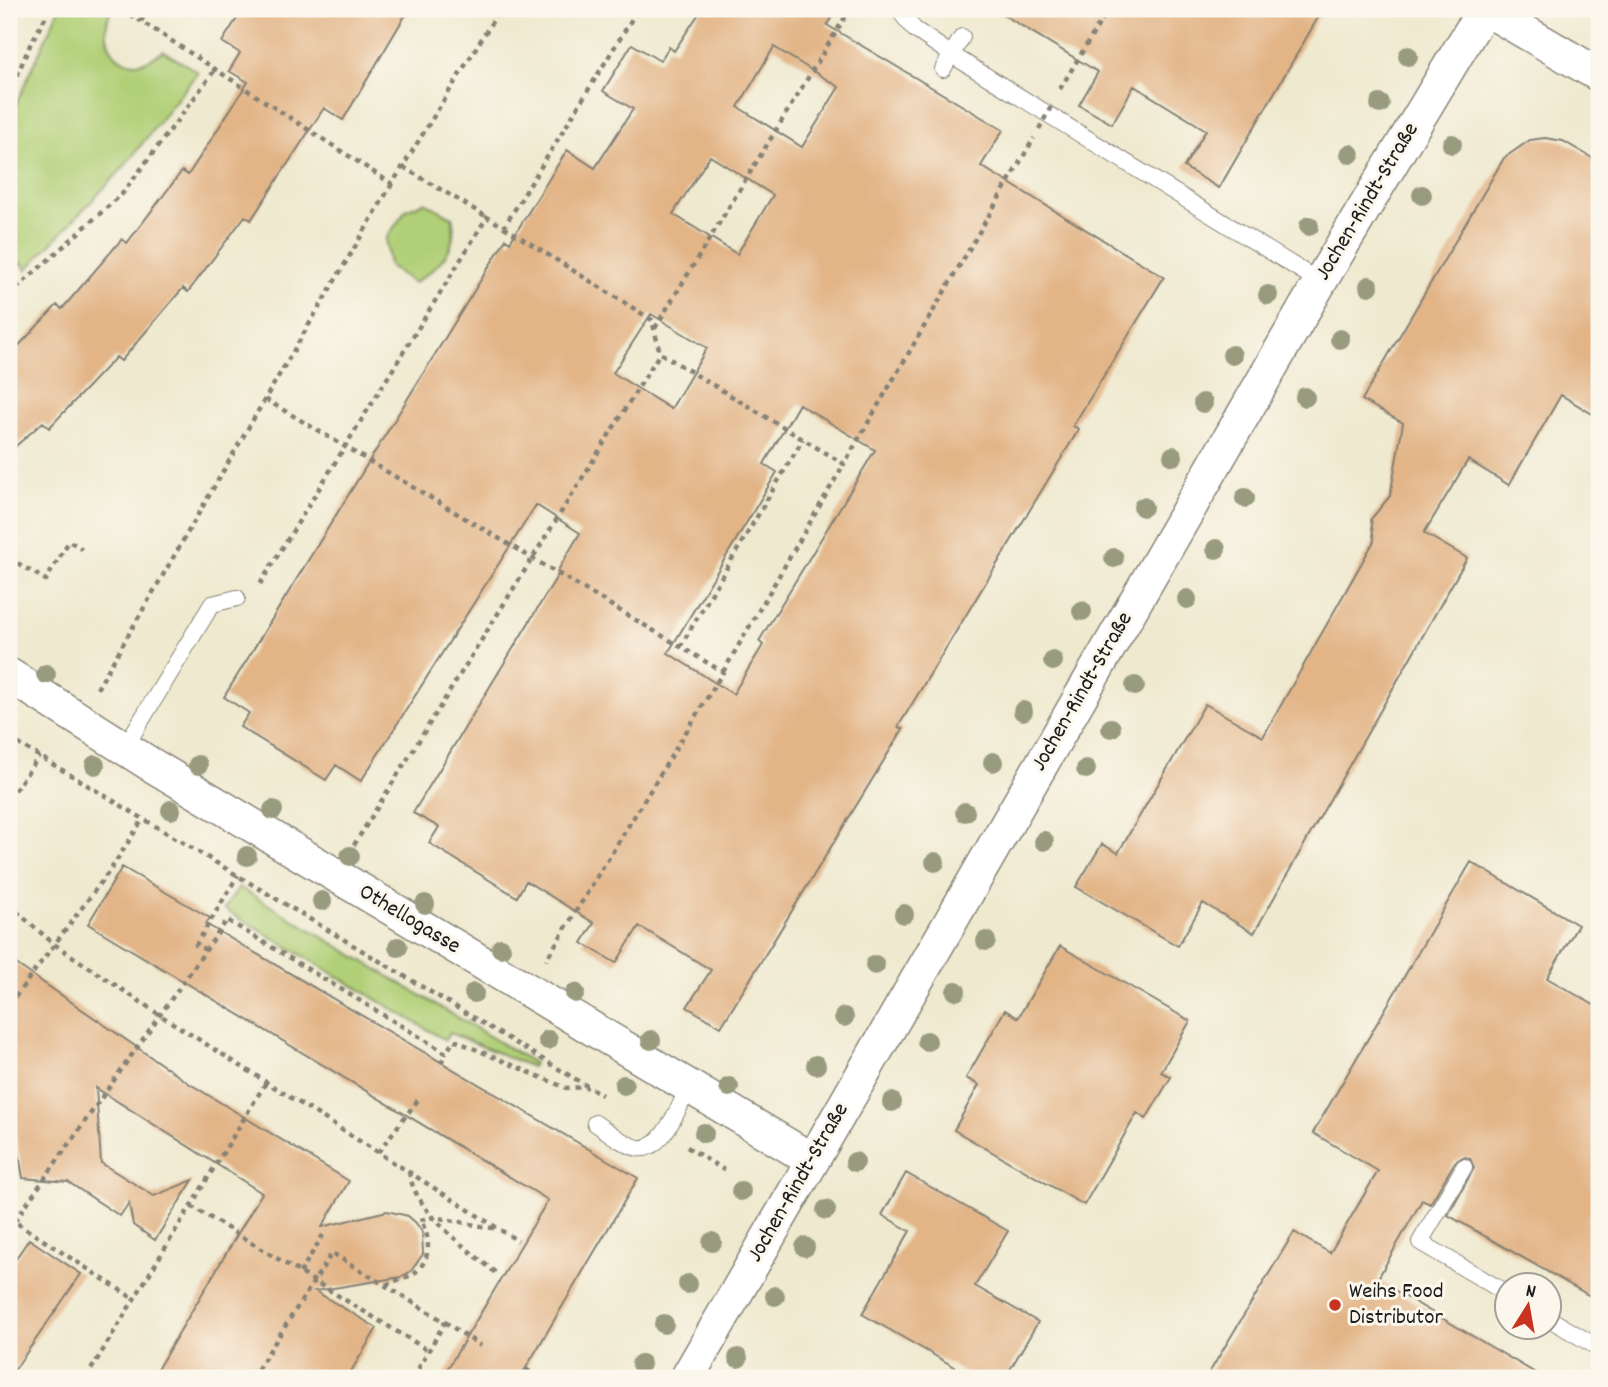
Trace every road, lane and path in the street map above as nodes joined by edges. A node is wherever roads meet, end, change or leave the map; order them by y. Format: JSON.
{"nodes":[{"id":1,"x":50,"y":9,"type":"edge"},
{"id":2,"x":121,"y":9,"type":"edge"},
{"id":3,"x":149,"y":9,"type":"edge"},
{"id":4,"x":500,"y":9,"type":"edge"},
{"id":5,"x":638,"y":9,"type":"edge"},
{"id":6,"x":850,"y":9,"type":"edge"},
{"id":7,"x":898,"y":9,"type":"edge"},
{"id":8,"x":1108,"y":9,"type":"edge"},
{"id":9,"x":1485,"y":9,"type":"edge"},
{"id":10,"x":141,"y":22,"type":"junction"},
{"id":11,"x":962,"y":37,"type":"dead end"},
{"id":12,"x":953,"y":55,"type":"junction"},
{"id":13,"x":943,"y":69,"type":"dead end"},
{"id":14,"x":215,"y":70,"type":"junction"},
{"id":15,"x":1599,"y":75,"type":"edge"},
{"id":16,"x":1058,"y":93,"type":"dead end"},
{"id":17,"x":9,"y":94,"type":"edge"},
{"id":18,"x":1053,"y":103,"type":"dead end"},
{"id":19,"x":1039,"y":128,"type":"dead end"},
{"id":20,"x":1033,"y":138,"type":"dead end"},
{"id":21,"x":403,"y":167,"type":"junction"},
{"id":22,"x":392,"y":184,"type":"junction"},
{"id":23,"x":487,"y":217,"type":"junction"},
{"id":24,"x":504,"y":227,"type":"junction"},
{"id":25,"x":1320,"y":282,"type":"junction"},
{"id":26,"x":9,"y":295,"type":"edge"},
{"id":27,"x":655,"y":328,"type":"junction"},
{"id":28,"x":660,"y":353,"type":"junction"},
{"id":29,"x":265,"y":399,"type":"junction"},
{"id":30,"x":803,"y":439,"type":"junction"},
{"id":31,"x":346,"y":444,"type":"junction"},
{"id":32,"x":844,"y":464,"type":"junction"},
{"id":33,"x":82,"y":549,"type":"dead end"},
{"id":34,"x":9,"y":558,"type":"edge"},
{"id":35,"x":533,"y":559,"type":"junction"},
{"id":36,"x":254,"y":594,"type":"dead end"},
{"id":37,"x":237,"y":598,"type":"dead end"},
{"id":38,"x":680,"y":647,"type":"junction"},
{"id":39,"x":723,"y":672,"type":"junction"},
{"id":40,"x":9,"y":676,"type":"edge"},
{"id":41,"x":86,"y":682,"type":"dead end"},
{"id":42,"x":97,"y":688,"type":"junction"},
{"id":43,"x":143,"y":717,"type":"junction"},
{"id":44,"x":79,"y":719,"type":"junction"},
{"id":45,"x":9,"y":738,"type":"edge"},
{"id":46,"x":125,"y":747,"type":"junction"},
{"id":47,"x":39,"y":756,"type":"junction"},
{"id":48,"x":9,"y":799,"type":"edge"},
{"id":49,"x":143,"y":819,"type":"junction"},
{"id":50,"x":343,"y":838,"type":"dead end"},
{"id":51,"x":238,"y":875,"type":"junction"},
{"id":52,"x":9,"y":905,"type":"edge"},
{"id":53,"x":54,"y":944,"type":"junction"},
{"id":54,"x":206,"y":950,"type":"junction"},
{"id":55,"x":534,"y":953,"type":"dead end"},
{"id":56,"x":9,"y":1004,"type":"edge"},
{"id":57,"x":160,"y":1016,"type":"junction"},
{"id":58,"x":446,"y":1052,"type":"junction"},
{"id":59,"x":441,"y":1063,"type":"dead end"},
{"id":60,"x":265,"y":1084,"type":"junction"},
{"id":61,"x":588,"y":1087,"type":"junction"},
{"id":62,"x":689,"y":1088,"type":"junction"},
{"id":63,"x":418,"y":1100,"type":"dead end"},
{"id":64,"x":610,"y":1100,"type":"dead end"},
{"id":65,"x":595,"y":1123,"type":"dead end"},
{"id":66,"x":664,"y":1132,"type":"junction"},
{"id":67,"x":378,"y":1153,"type":"junction"},
{"id":68,"x":812,"y":1160,"type":"junction"},
{"id":69,"x":1464,"y":1167,"type":"dead end"},
{"id":70,"x":409,"y":1171,"type":"junction"},
{"id":71,"x":724,"y":1171,"type":"dead end"},
{"id":72,"x":191,"y":1206,"type":"junction"},
{"id":73,"x":434,"y":1217,"type":"junction"},
{"id":74,"x":11,"y":1220,"type":"edge"},
{"id":75,"x":9,"y":1229,"type":"edge"},
{"id":76,"x":501,"y":1230,"type":"junction"},
{"id":77,"x":323,"y":1235,"type":"dead end"},
{"id":78,"x":518,"y":1241,"type":"dead end"},
{"id":79,"x":300,"y":1273,"type":"junction"},
{"id":80,"x":498,"y":1276,"type":"dead end"},
{"id":81,"x":313,"y":1280,"type":"junction"},
{"id":82,"x":1492,"y":1284,"type":"edge"},
{"id":83,"x":386,"y":1285,"type":"junction"},
{"id":84,"x":134,"y":1299,"type":"junction"},
{"id":85,"x":445,"y":1322,"type":"junction"},
{"id":86,"x":1562,"y":1326,"type":"edge"},
{"id":87,"x":481,"y":1346,"type":"dead end"},
{"id":88,"x":1599,"y":1348,"type":"edge"},
{"id":89,"x":429,"y":1352,"type":"junction"},
{"id":90,"x":526,"y":1369,"type":"dead end"},
{"id":91,"x":86,"y":1378,"type":"edge"},
{"id":92,"x":252,"y":1378,"type":"edge"},
{"id":93,"x":413,"y":1378,"type":"edge"},
{"id":94,"x":538,"y":1378,"type":"edge"},
{"id":95,"x":687,"y":1378,"type":"edge"}],
"edges":[{"from":1,"to":17,"type":"path"},
{"from":2,"to":10,"type":"path"},
{"from":3,"to":10,"type":"path"},
{"from":4,"to":21,"type":"path"},
{"from":5,"to":24,"type":"path"},
{"from":6,"to":27,"type":"path"},
{"from":7,"to":12,"type":"lane"},
{"from":8,"to":16,"type":"path"},
{"from":9,"to":15,"type":"street"},
{"from":9,"to":25,"type":"street","name":"Jochen-Rindt-Straße"},
{"from":10,"to":14,"type":"path"},
{"from":11,"to":12,"type":"lane"},
{"from":12,"to":13,"type":"lane"},
{"from":12,"to":25,"type":"lane"},
{"from":14,"to":22,"type":"path"},
{"from":14,"to":26,"type":"path"},
{"from":18,"to":19,"type":"path","bridge":true},
{"from":20,"to":32,"type":"path"},
{"from":21,"to":22,"type":"path"},
{"from":21,"to":23,"type":"path"},
{"from":22,"to":29,"type":"path"},
{"from":23,"to":24,"type":"path"},
{"from":23,"to":31,"type":"path"},
{"from":24,"to":27,"type":"path"},
{"from":25,"to":68,"type":"street","name":"Jochen-Rindt-Straße"},
{"from":27,"to":28,"type":"path"},
{"from":28,"to":30,"type":"path"},
{"from":28,"to":35,"type":"path"},
{"from":29,"to":31,"type":"path"},
{"from":29,"to":42,"type":"path"},
{"from":30,"to":32,"type":"path"},
{"from":30,"to":38,"type":"path"},
{"from":31,"to":35,"type":"path"},
{"from":31,"to":36,"type":"path"},
{"from":32,"to":39,"type":"path"},
{"from":33,"to":34,"type":"path"},
{"from":35,"to":38,"type":"path"},
{"from":35,"to":50,"type":"path"},
{"from":37,"to":43,"type":"lane"},
{"from":38,"to":39,"type":"path"},
{"from":39,"to":55,"type":"path"},
{"from":40,"to":44,"type":"street","name":"Othellogasse"},
{"from":41,"to":42,"type":"path"},
{"from":42,"to":43,"type":"path"},
{"from":42,"to":44,"type":"path"},
{"from":43,"to":46,"type":"lane"},
{"from":44,"to":46,"type":"street","name":"Othellogasse"},
{"from":45,"to":47,"type":"path"},
{"from":46,"to":62,"type":"street","name":"Othellogasse"},
{"from":47,"to":48,"type":"path"},
{"from":47,"to":49,"type":"path"},
{"from":49,"to":51,"type":"path"},
{"from":49,"to":53,"type":"path"},
{"from":51,"to":54,"type":"path"},
{"from":51,"to":61,"type":"path"},
{"from":52,"to":53,"type":"path"},
{"from":53,"to":56,"type":"path"},
{"from":53,"to":57,"type":"path"},
{"from":54,"to":57,"type":"path"},
{"from":54,"to":58,"type":"path"},
{"from":57,"to":60,"type":"path"},
{"from":57,"to":74,"type":"path"},
{"from":58,"to":59,"type":"path"},
{"from":58,"to":61,"type":"path"},
{"from":60,"to":67,"type":"path"},
{"from":60,"to":72,"type":"path"},
{"from":61,"to":64,"type":"path"},
{"from":62,"to":66,"type":"lane"},
{"from":62,"to":68,"type":"street","name":"Othellogasse"},
{"from":63,"to":67,"type":"path"},
{"from":65,"to":66,"type":"lane"},
{"from":66,"to":71,"type":"path"},
{"from":67,"to":70,"type":"path"},
{"from":68,"to":95,"type":"street","name":"Jochen-Rindt-Straße"},
{"from":69,"to":82,"type":"lane"},
{"from":70,"to":73,"type":"path"},
{"from":70,"to":76,"type":"path"},
{"from":72,"to":79,"type":"path"},
{"from":72,"to":84,"type":"path"},
{"from":73,"to":76,"type":"path"},
{"from":73,"to":80,"type":"path"},
{"from":73,"to":83,"type":"path"},
{"from":74,"to":75,"type":"path"},
{"from":74,"to":84,"type":"path"},
{"from":76,"to":78,"type":"path"},
{"from":77,"to":79,"type":"path"},
{"from":79,"to":81,"type":"path"},
{"from":81,"to":83,"type":"path"},
{"from":81,"to":89,"type":"path"},
{"from":81,"to":92,"type":"path"},
{"from":83,"to":85,"type":"path"},
{"from":84,"to":91,"type":"path"},
{"from":85,"to":87,"type":"path"},
{"from":85,"to":89,"type":"path"},
{"from":86,"to":88,"type":"lane"},
{"from":89,"to":93,"type":"path"},
{"from":90,"to":94,"type":"path"}]}
